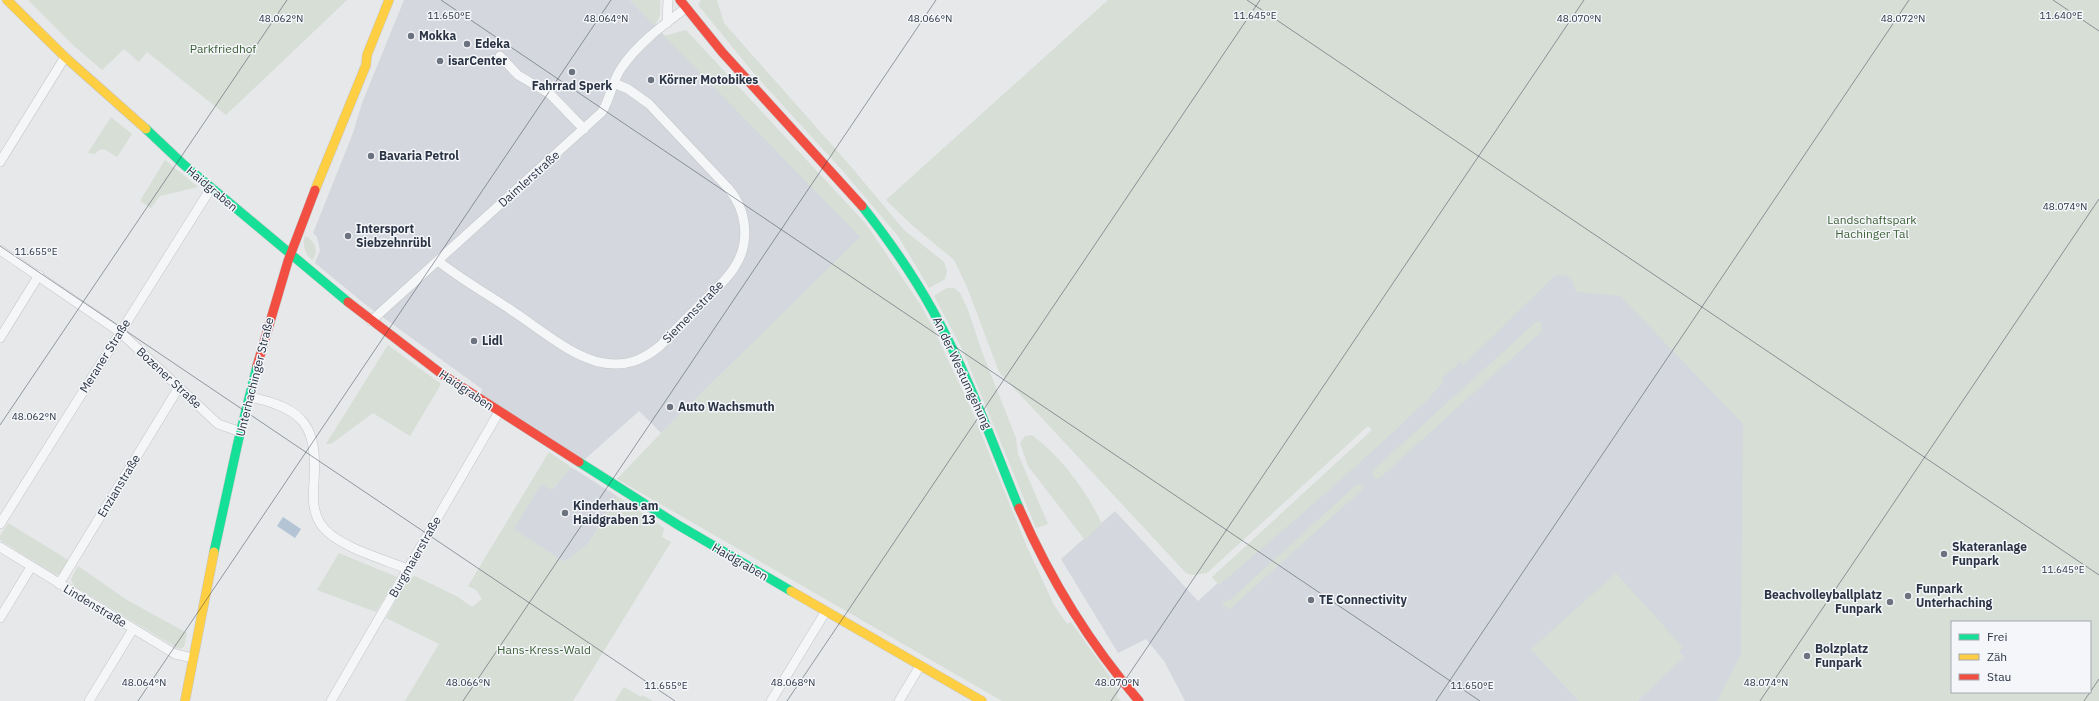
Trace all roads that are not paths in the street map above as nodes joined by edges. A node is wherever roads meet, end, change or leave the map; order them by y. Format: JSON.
{"nodes":[{"id":1,"x":7,"y":0,"type":"edge"},
{"id":2,"x":389,"y":0,"type":"edge"},
{"id":3,"x":396,"y":0,"type":"edge"},
{"id":4,"x":668,"y":0,"type":"edge"},
{"id":5,"x":680,"y":0,"type":"edge"},
{"id":6,"x":686,"y":8,"type":"junction"},
{"id":7,"x":667,"y":23,"type":"junction"},
{"id":8,"x":500,"y":56,"type":"dead end"},
{"id":9,"x":66,"y":57,"type":"junction"},
{"id":10,"x":366,"y":65,"type":"junction"},
{"id":11,"x":614,"y":83,"type":"junction"},
{"id":12,"x":584,"y":129,"type":"junction"},
{"id":13,"x":0,"y":162,"type":"edge"},
{"id":14,"x":211,"y":188,"type":"junction"},
{"id":15,"x":0,"y":250,"type":"edge"},
{"id":16,"x":291,"y":254,"type":"junction"},
{"id":17,"x":438,"y":261,"type":"junction"},
{"id":18,"x":39,"y":275,"type":"junction"},
{"id":19,"x":371,"y":321,"type":"junction"},
{"id":20,"x":120,"y":332,"type":"junction"},
{"id":21,"x":0,"y":338,"type":"edge"},
{"id":22,"x":179,"y":387,"type":"junction"},
{"id":23,"x":250,"y":397,"type":"junction"},
{"id":24,"x":499,"y":412,"type":"junction"},
{"id":25,"x":241,"y":432,"type":"junction"},
{"id":26,"x":0,"y":524,"type":"edge"},
{"id":27,"x":0,"y":547,"type":"edge"},
{"id":28,"x":31,"y":567,"type":"junction"},
{"id":29,"x":408,"y":569,"type":"junction"},
{"id":30,"x":59,"y":584,"type":"junction"},
{"id":31,"x":826,"y":611,"type":"junction"},
{"id":32,"x":0,"y":618,"type":"edge"},
{"id":33,"x":133,"y":629,"type":"junction"},
{"id":34,"x":193,"y":658,"type":"junction"},
{"id":35,"x":920,"y":666,"type":"junction"},
{"id":36,"x":89,"y":701,"type":"edge"},
{"id":37,"x":185,"y":701,"type":"edge"},
{"id":38,"x":332,"y":701,"type":"edge"},
{"id":39,"x":771,"y":701,"type":"edge"},
{"id":40,"x":899,"y":701,"type":"edge"},
{"id":41,"x":982,"y":701,"type":"edge"},
{"id":42,"x":1139,"y":701,"type":"edge"}],
"edges":[{"from":1,"to":9,"type":"main road","name":"Haidgraben"},
{"from":2,"to":10,"type":"main road","name":"Unterhachinger Straße"},
{"from":3,"to":10,"type":"main road","name":"Unterhachinger Straße"},
{"from":4,"to":7,"type":"street"},
{"from":5,"to":6,"type":"main road","name":"An der Westumgehung"},
{"from":6,"to":7,"type":"street","name":"Daimlerstraße"},
{"from":6,"to":42,"type":"main road","name":"An der Westumgehung"},
{"from":7,"to":11,"type":"street","name":"Daimlerstraße"},
{"from":8,"to":12,"type":"street"},
{"from":9,"to":13,"type":"street"},
{"from":9,"to":14,"type":"main road","name":"Haidgraben"},
{"from":10,"to":16,"type":"main road","name":"Unterhachinger Straße"},
{"from":11,"to":12,"type":"street","name":"Daimlerstraße"},
{"from":11,"to":17,"type":"street","name":"Siemensstraße"},
{"from":12,"to":17,"type":"street","name":"Daimlerstraße"},
{"from":14,"to":16,"type":"main road","name":"Haidgraben"},
{"from":14,"to":20,"type":"street","name":"Meraner Straße"},
{"from":15,"to":18,"type":"street","name":"Bozener Straße"},
{"from":16,"to":19,"type":"main road","name":"Haidgraben"},
{"from":16,"to":23,"type":"main road","name":"Unterhachinger Straße"},
{"from":17,"to":19,"type":"street","name":"Daimlerstraße"},
{"from":18,"to":20,"type":"street","name":"Bozener Straße"},
{"from":18,"to":21,"type":"street"},
{"from":19,"to":24,"type":"main road","name":"Haidgraben"},
{"from":20,"to":22,"type":"street","name":"Bozener Straße"},
{"from":20,"to":26,"type":"street","name":"Meraner Straße"},
{"from":22,"to":25,"type":"street","name":"Bozener Straße"},
{"from":22,"to":30,"type":"street","name":"Enzianstraße"},
{"from":23,"to":25,"type":"main road","name":"Unterhachinger Straße"},
{"from":23,"to":29,"type":"street"},
{"from":24,"to":29,"type":"street","name":"Burgmaierstraße"},
{"from":24,"to":31,"type":"main road","name":"Haidgraben"},
{"from":25,"to":34,"type":"main road","name":"Unterhachinger Straße"},
{"from":27,"to":28,"type":"street","name":"Lindenstraße"},
{"from":28,"to":30,"type":"street","name":"Lindenstraße"},
{"from":28,"to":32,"type":"street"},
{"from":29,"to":38,"type":"street","name":"Burgmaierstraße"},
{"from":30,"to":33,"type":"street","name":"Lindenstraße"},
{"from":31,"to":35,"type":"main road","name":"Haidgraben"},
{"from":31,"to":39,"type":"street"},
{"from":33,"to":34,"type":"street","name":"Lindenstraße"},
{"from":33,"to":36,"type":"street"},
{"from":34,"to":37,"type":"main road","name":"Unterhachinger Straße"},
{"from":35,"to":40,"type":"street"},
{"from":35,"to":41,"type":"main road","name":"Haidgraben"}]}
